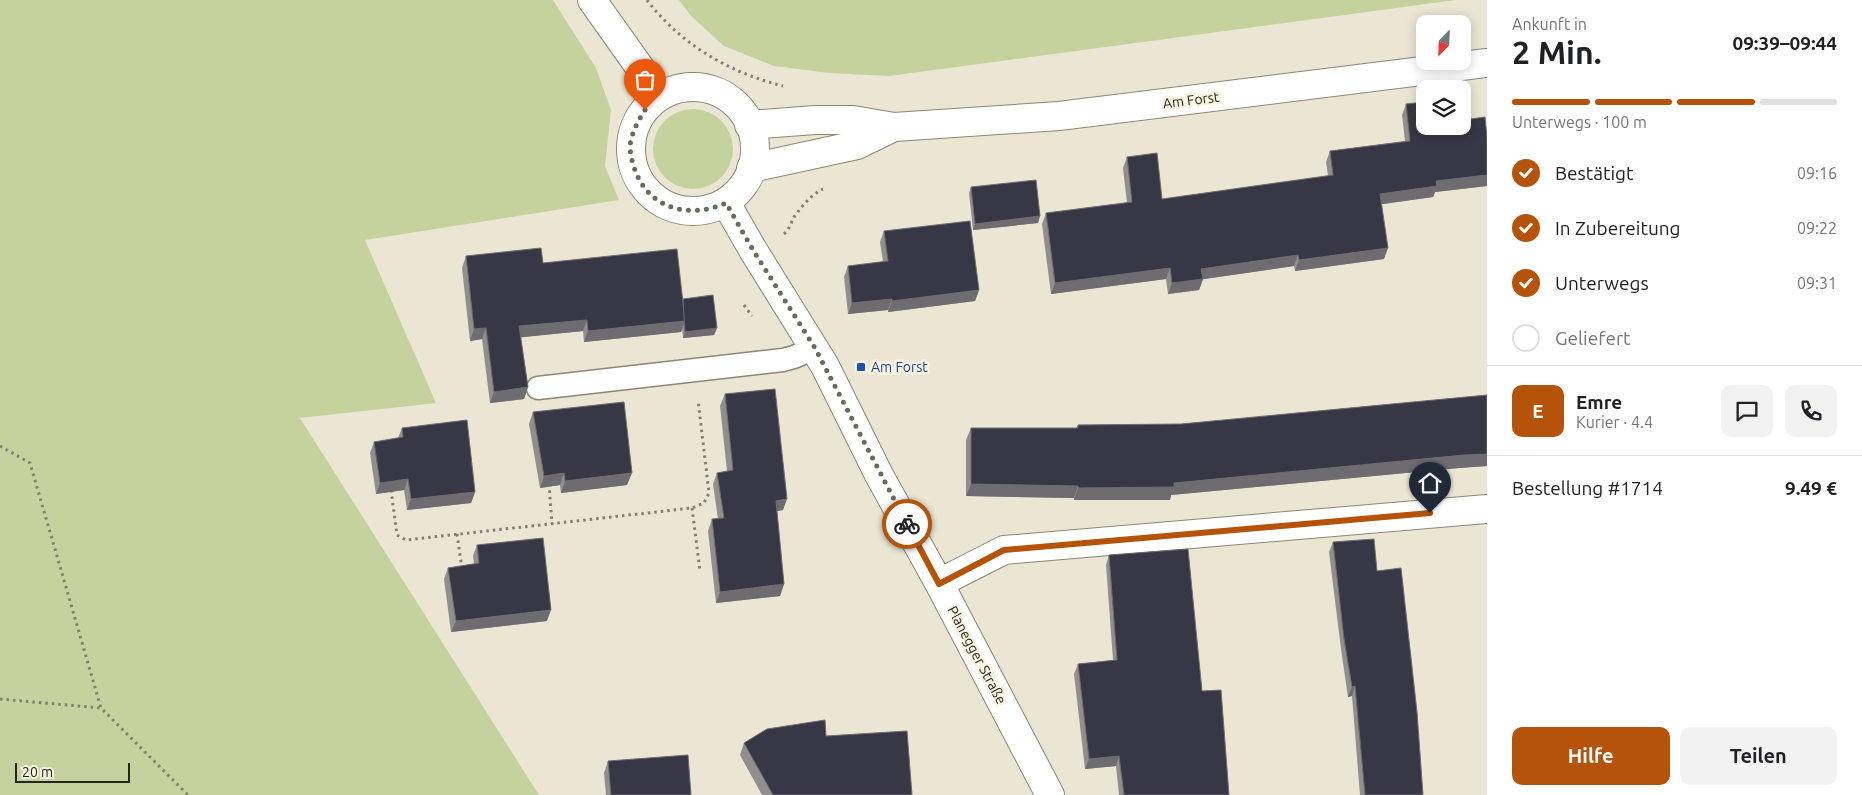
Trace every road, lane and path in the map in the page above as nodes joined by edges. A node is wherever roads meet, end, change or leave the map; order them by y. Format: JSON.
{"nodes":[{"id":1,"x":592,"y":0,"type":"edge"},
{"id":2,"x":647,"y":0,"type":"edge"},
{"id":3,"x":1487,"y":63,"type":"edge"},
{"id":4,"x":791,"y":88,"type":"dead end"},
{"id":5,"x":660,"y":96,"type":"junction"},
{"id":6,"x":750,"y":126,"type":"junction"},
{"id":7,"x":894,"y":128,"type":"junction"},
{"id":8,"x":823,"y":153,"type":"junction"},
{"id":9,"x":751,"y":168,"type":"junction"},
{"id":10,"x":726,"y":203,"type":"junction"},
{"id":11,"x":753,"y":250,"type":"junction"},
{"id":12,"x":815,"y":348,"type":"junction"},
{"id":13,"x":538,"y":388,"type":"dead end"},
{"id":14,"x":697,"y":393,"type":"dead end"},
{"id":15,"x":0,"y":446,"type":"edge"},
{"id":16,"x":548,"y":478,"type":"edge"},
{"id":17,"x":391,"y":487,"type":"edge"},
{"id":18,"x":692,"y":508,"type":"junction"},
{"id":19,"x":1487,"y":508,"type":"edge"},
{"id":20,"x":552,"y":524,"type":"junction"},
{"id":21,"x":457,"y":534,"type":"junction"},
{"id":22,"x":700,"y":571,"type":"dead end"},
{"id":23,"x":463,"y":572,"type":"edge"},
{"id":24,"x":939,"y":584,"type":"junction"},
{"id":25,"x":0,"y":699,"type":"edge"},
{"id":26,"x":101,"y":708,"type":"junction"},
{"id":27,"x":188,"y":795,"type":"edge"},
{"id":28,"x":1050,"y":795,"type":"edge"}],
"edges":[{"from":1,"to":5,"type":"street"},
{"from":2,"to":4,"type":"path"},
{"from":3,"to":7,"type":"street","name":"Am Forst"},
{"from":5,"to":6,"type":"street"},
{"from":5,"to":10,"type":"street"},
{"from":6,"to":7,"type":"street","name":"Am Forst"},
{"from":6,"to":9,"type":"street"},
{"from":7,"to":8,"type":"street","name":"Am Forst"},
{"from":8,"to":9,"type":"street","name":"Am Forst"},
{"from":8,"to":11,"type":"path"},
{"from":9,"to":10,"type":"street"},
{"from":10,"to":11,"type":"street","name":"Planegger Straße"},
{"from":11,"to":12,"type":"street","name":"Planegger Straße"},
{"from":12,"to":13,"type":"lane"},
{"from":12,"to":24,"type":"street","name":"Planegger Straße"},
{"from":14,"to":18,"type":"path"},
{"from":15,"to":26,"type":"path"},
{"from":16,"to":20,"type":"path"},
{"from":17,"to":21,"type":"path"},
{"from":18,"to":20,"type":"path"},
{"from":18,"to":22,"type":"path"},
{"from":19,"to":24,"type":"street"},
{"from":20,"to":21,"type":"path"},
{"from":21,"to":23,"type":"path"},
{"from":24,"to":28,"type":"street","name":"Planegger Straße"},
{"from":25,"to":26,"type":"path"},
{"from":26,"to":27,"type":"path"}]}
